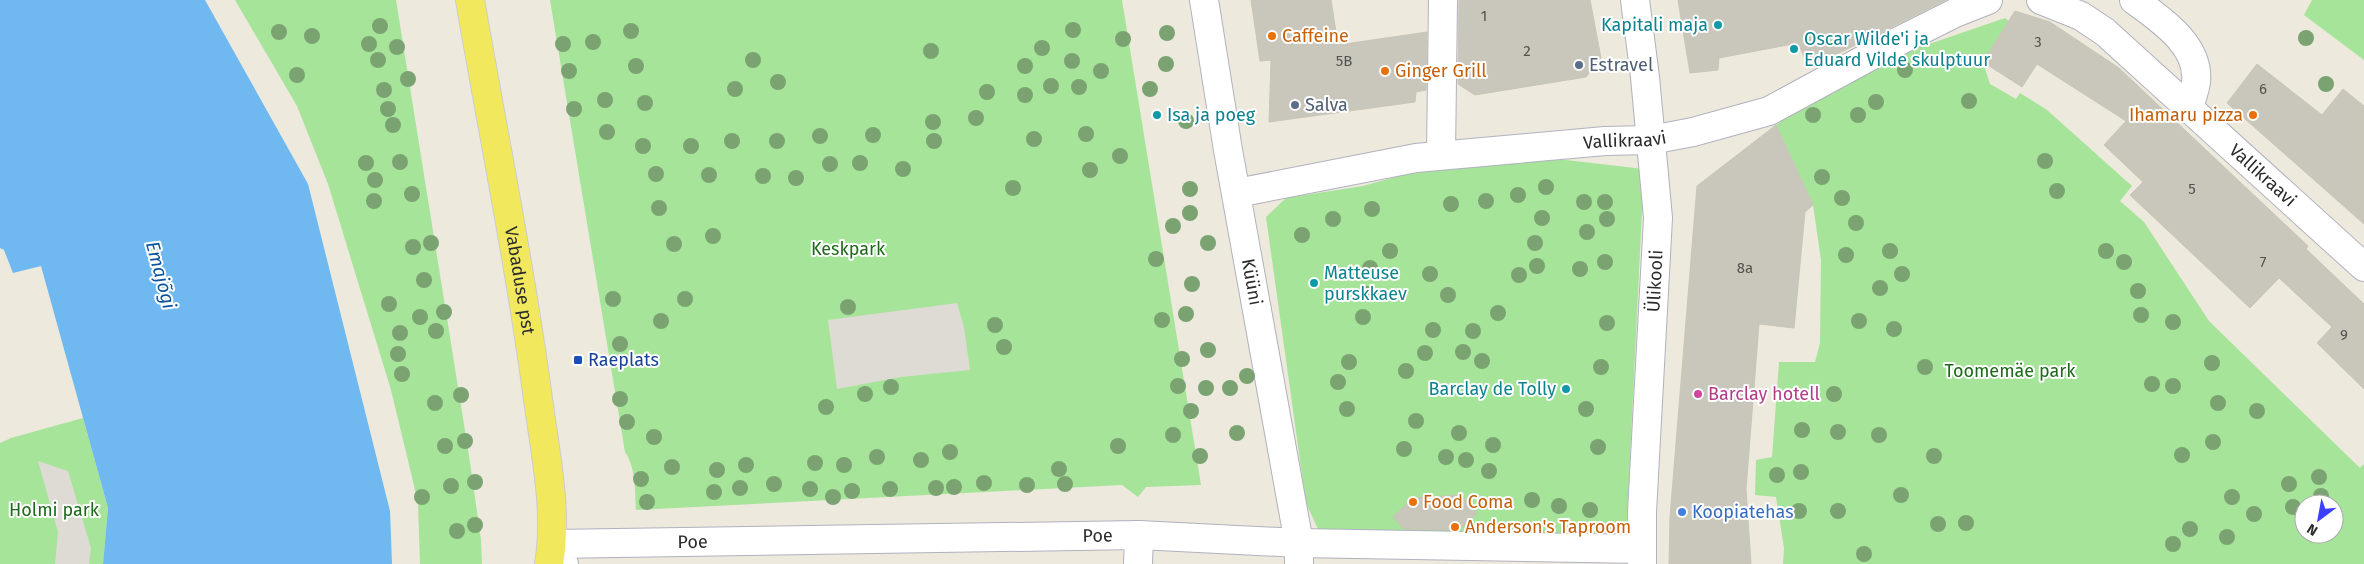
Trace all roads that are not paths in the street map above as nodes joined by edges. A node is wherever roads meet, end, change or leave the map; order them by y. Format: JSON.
{"nodes":[{"id":1,"x":470,"y":0,"type":"edge"},
{"id":2,"x":1204,"y":0,"type":"edge"},
{"id":3,"x":1443,"y":0,"type":"edge"},
{"id":4,"x":1635,"y":0,"type":"edge"},
{"id":5,"x":1988,"y":0,"type":"edge"},
{"id":6,"x":2041,"y":0,"type":"edge"},
{"id":7,"x":2134,"y":0,"type":"edge"},
{"id":8,"x":2189,"y":108,"type":"junction"},
{"id":9,"x":1651,"y":140,"type":"junction"},
{"id":10,"x":1441,"y":155,"type":"junction"},
{"id":11,"x":1238,"y":193,"type":"junction"},
{"id":12,"x":2364,"y":267,"type":"edge"},
{"id":13,"x":1139,"y":535,"type":"junction"},
{"id":14,"x":1299,"y":554,"type":"edge"},
{"id":15,"x":1642,"y":556,"type":"edge"},
{"id":16,"x":555,"y":557,"type":"edge"},
{"id":17,"x":1138,"y":564,"type":"edge"}],
"edges":[{"from":1,"to":16,"type":"main road","name":"Vabaduse pst"},
{"from":2,"to":11,"type":"street","name":"Küüni"},
{"from":3,"to":10,"type":"street"},
{"from":4,"to":9,"type":"street","name":"Ülikooli"},
{"from":5,"to":9,"type":"street","name":"Vallikraavi"},
{"from":6,"to":8,"type":"street","name":"Vallikraavi"},
{"from":7,"to":8,"type":"street"},
{"from":8,"to":12,"type":"street","name":"Vallikraavi"},
{"from":9,"to":10,"type":"street","name":"Vallikraavi"},
{"from":9,"to":15,"type":"street","name":"Ülikooli"},
{"from":10,"to":11,"type":"street","name":"Vallikraavi"},
{"from":11,"to":14,"type":"street","name":"Küüni"},
{"from":13,"to":14,"type":"street","name":"Poe"},
{"from":13,"to":16,"type":"street","name":"Poe"},
{"from":13,"to":17,"type":"street"},
{"from":14,"to":15,"type":"street","name":"Poe"}]}
